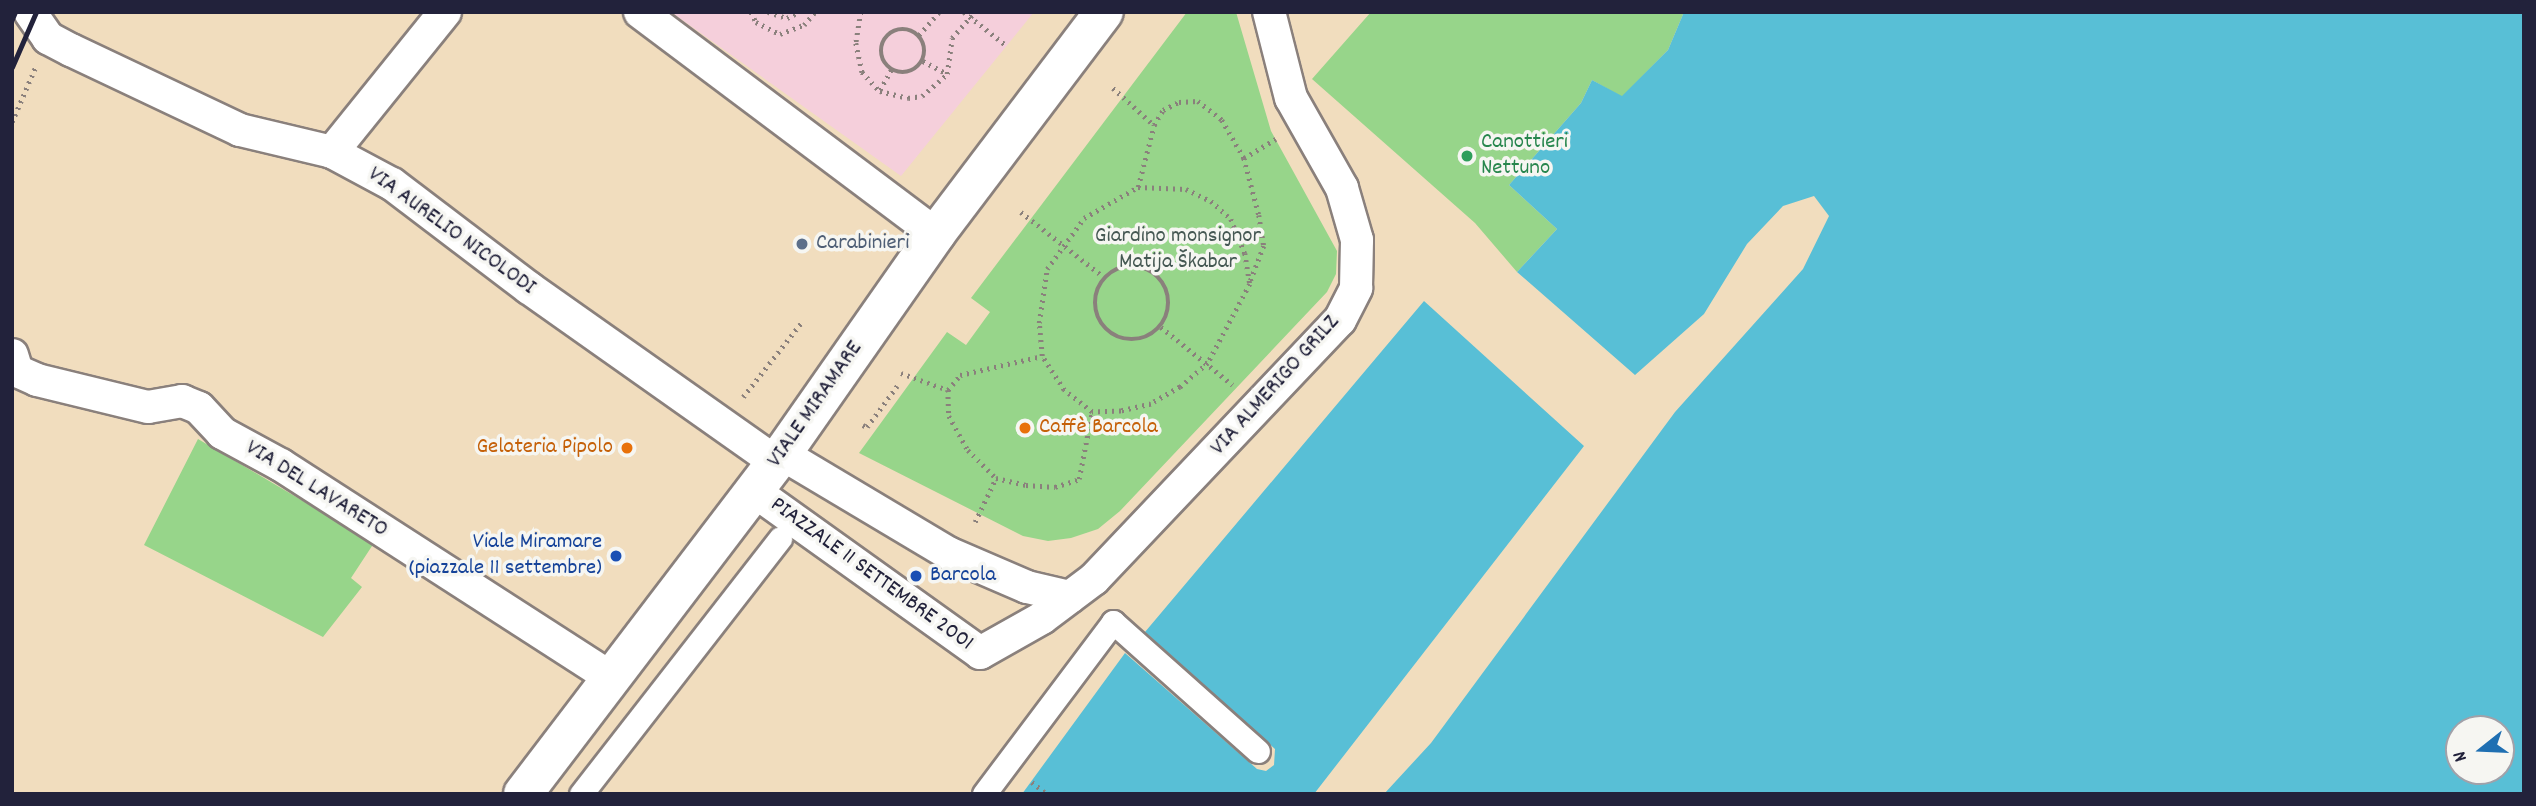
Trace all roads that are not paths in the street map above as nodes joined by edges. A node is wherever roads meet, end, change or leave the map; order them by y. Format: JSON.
{"nodes":[{"id":1,"x":30,"y":12,"type":"edge"},
{"id":2,"x":445,"y":12,"type":"edge"},
{"id":3,"x":640,"y":12,"type":"edge"},
{"id":4,"x":1104,"y":12,"type":"edge"},
{"id":5,"x":1269,"y":12,"type":"edge"},
{"id":6,"x":332,"y":152,"type":"junction"},
{"id":7,"x":936,"y":234,"type":"junction"},
{"id":8,"x":12,"y":355,"type":"edge"},
{"id":9,"x":771,"y":469,"type":"junction"},
{"id":10,"x":780,"y":538,"type":"dead end"},
{"id":11,"x":1070,"y":597,"type":"junction"},
{"id":12,"x":612,"y":678,"type":"junction"},
{"id":13,"x":1258,"y":751,"type":"dead end"},
{"id":14,"x":523,"y":794,"type":"edge"},
{"id":15,"x":581,"y":794,"type":"edge"},
{"id":16,"x":984,"y":794,"type":"edge"}],
"edges":[{"from":1,"to":6,"type":"street","name":"VIA AURELIO NICOLODI"},
{"from":2,"to":6,"type":"street"},
{"from":3,"to":7,"type":"street"},
{"from":4,"to":7,"type":"main road","name":"VIALE MIRAMARE"},
{"from":5,"to":11,"type":"street","name":"VIA ALMERIGO GRILZ"},
{"from":6,"to":9,"type":"street","name":"VIA AURELIO NICOLODI"},
{"from":7,"to":9,"type":"main road","name":"VIALE MIRAMARE"},
{"from":8,"to":12,"type":"street","name":"VIA DEL LAVARETO"},
{"from":9,"to":11,"type":"street","name":"PIAZZALE 11 SETTEMBRE 2001"},
{"from":9,"to":11,"type":"street","name":"PIAZZALE 11 SETTEMBRE 2001"},
{"from":9,"to":12,"type":"main road","name":"VIALE MIRAMARE"},
{"from":10,"to":15,"type":"street","name":"PIAZZALE 11 SETTEMBRE 2001"},
{"from":12,"to":14,"type":"main road","name":"VIALE MIRAMARE"},
{"from":13,"to":16,"type":"street"}]}
